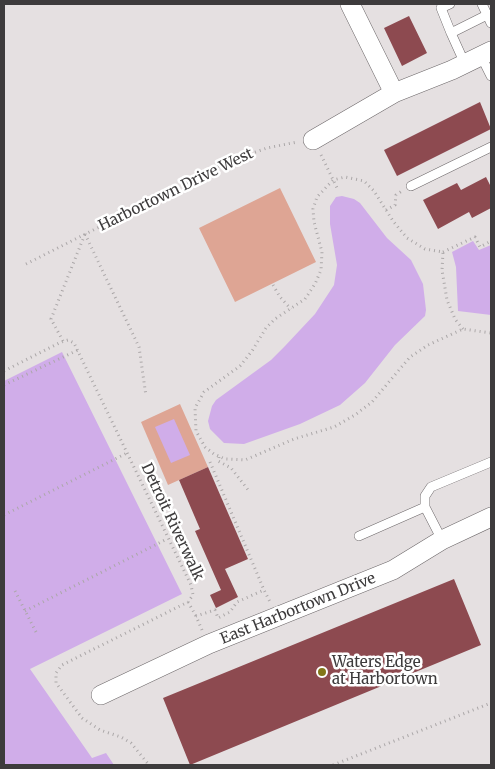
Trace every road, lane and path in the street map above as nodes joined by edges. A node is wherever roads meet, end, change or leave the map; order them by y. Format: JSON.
{"nodes":[{"id":1,"x":350,"y":4,"type":"edge"},
{"id":2,"x":450,"y":4,"type":"edge"},
{"id":3,"x":482,"y":4,"type":"edge"},
{"id":4,"x":489,"y":19,"type":"edge"},
{"id":5,"x":451,"y":33,"type":"junction"},
{"id":6,"x":479,"y":57,"type":"edge"},
{"id":7,"x":491,"y":76,"type":"edge"},
{"id":8,"x":394,"y":94,"type":"junction"},
{"id":9,"x":313,"y":140,"type":"junction"},
{"id":10,"x":491,"y":147,"type":"edge"},
{"id":11,"x":333,"y":180,"type":"junction"},
{"id":12,"x":411,"y":186,"type":"joint"},
{"id":13,"x":337,"y":188,"type":"dead end"},
{"id":14,"x":386,"y":210,"type":"junction"},
{"id":15,"x":85,"y":234,"type":"junction"},
{"id":16,"x":491,"y":241,"type":"edge"},
{"id":17,"x":442,"y":252,"type":"junction"},
{"id":18,"x":26,"y":264,"type":"dead end"},
{"id":19,"x":273,"y":284,"type":"dead end"},
{"id":20,"x":290,"y":309,"type":"junction"},
{"id":21,"x":463,"y":330,"type":"junction"},
{"id":22,"x":491,"y":332,"type":"edge"},
{"id":23,"x":63,"y":341,"type":"junction"},
{"id":24,"x":78,"y":350,"type":"junction"},
{"id":25,"x":4,"y":371,"type":"edge"},
{"id":26,"x":4,"y":385,"type":"edge"},
{"id":27,"x":146,"y":396,"type":"dead end"},
{"id":28,"x":127,"y":453,"type":"junction"},
{"id":29,"x":219,"y":459,"type":"junction"},
{"id":30,"x":491,"y":462,"type":"edge"},
{"id":31,"x":249,"y":491,"type":"dead end"},
{"id":32,"x":425,"y":507,"type":"junction"},
{"id":33,"x":4,"y":515,"type":"edge"},
{"id":34,"x":491,"y":517,"type":"edge"},
{"id":35,"x":359,"y":536,"type":"dead end"},
{"id":36,"x":167,"y":538,"type":"junction"},
{"id":37,"x":442,"y":540,"type":"junction"},
{"id":38,"x":264,"y":590,"type":"junction"},
{"id":39,"x":15,"y":591,"type":"dead end"},
{"id":40,"x":188,"y":602,"type":"junction"},
{"id":41,"x":25,"y":611,"type":"junction"},
{"id":42,"x":196,"y":616,"type":"junction"},
{"id":43,"x":276,"y":617,"type":"junction"},
{"id":44,"x":36,"y":632,"type":"dead end"},
{"id":45,"x":209,"y":644,"type":"junction"},
{"id":46,"x":101,"y":695,"type":"dead end"},
{"id":47,"x":491,"y":703,"type":"edge"},
{"id":48,"x":149,"y":765,"type":"edge"},
{"id":49,"x":333,"y":765,"type":"edge"}],
"edges":[{"from":1,"to":8,"type":"street"},
{"from":2,"to":5,"type":"lane"},
{"from":3,"to":4,"type":"lane"},
{"from":4,"to":5,"type":"lane"},
{"from":5,"to":6,"type":"lane"},
{"from":6,"to":7,"type":"lane"},
{"from":6,"to":8,"type":"street"},
{"from":8,"to":9,"type":"street"},
{"from":9,"to":11,"type":"path"},
{"from":9,"to":15,"type":"path","name":"Harbortown Drive West"},
{"from":10,"to":12,"type":"lane"},
{"from":11,"to":13,"type":"path"},
{"from":11,"to":14,"type":"path"},
{"from":11,"to":20,"type":"path"},
{"from":12,"to":14,"type":"path"},
{"from":14,"to":17,"type":"path"},
{"from":15,"to":18,"type":"path","name":"Harbortown Drive West"},
{"from":15,"to":23,"type":"path"},
{"from":15,"to":27,"type":"path"},
{"from":16,"to":17,"type":"path"},
{"from":17,"to":21,"type":"path"},
{"from":19,"to":20,"type":"path"},
{"from":20,"to":29,"type":"path"},
{"from":21,"to":22,"type":"path"},
{"from":21,"to":29,"type":"path"},
{"from":23,"to":24,"type":"path"},
{"from":23,"to":25,"type":"path"},
{"from":24,"to":26,"type":"path"},
{"from":24,"to":28,"type":"path","name":"Detroit Riverwalk"},
{"from":28,"to":33,"type":"path"},
{"from":28,"to":36,"type":"path","name":"Detroit Riverwalk"},
{"from":29,"to":31,"type":"path"},
{"from":29,"to":38,"type":"path"},
{"from":30,"to":32,"type":"lane"},
{"from":32,"to":35,"type":"lane"},
{"from":32,"to":37,"type":"lane"},
{"from":34,"to":37,"type":"street","name":"East Harbortown Drive"},
{"from":36,"to":40,"type":"path","name":"Detroit Riverwalk"},
{"from":36,"to":41,"type":"path"},
{"from":37,"to":43,"type":"street","name":"East Harbortown Drive"},
{"from":38,"to":42,"type":"path"},
{"from":38,"to":43,"type":"path"},
{"from":39,"to":41,"type":"path"},
{"from":40,"to":42,"type":"path"},
{"from":40,"to":48,"type":"path","name":"Detroit Riverwalk"},
{"from":41,"to":44,"type":"path"},
{"from":42,"to":45,"type":"path"},
{"from":43,"to":45,"type":"street","name":"East Harbortown Drive"},
{"from":45,"to":46,"type":"street","name":"East Harbortown Drive"},
{"from":47,"to":49,"type":"path"}]}
